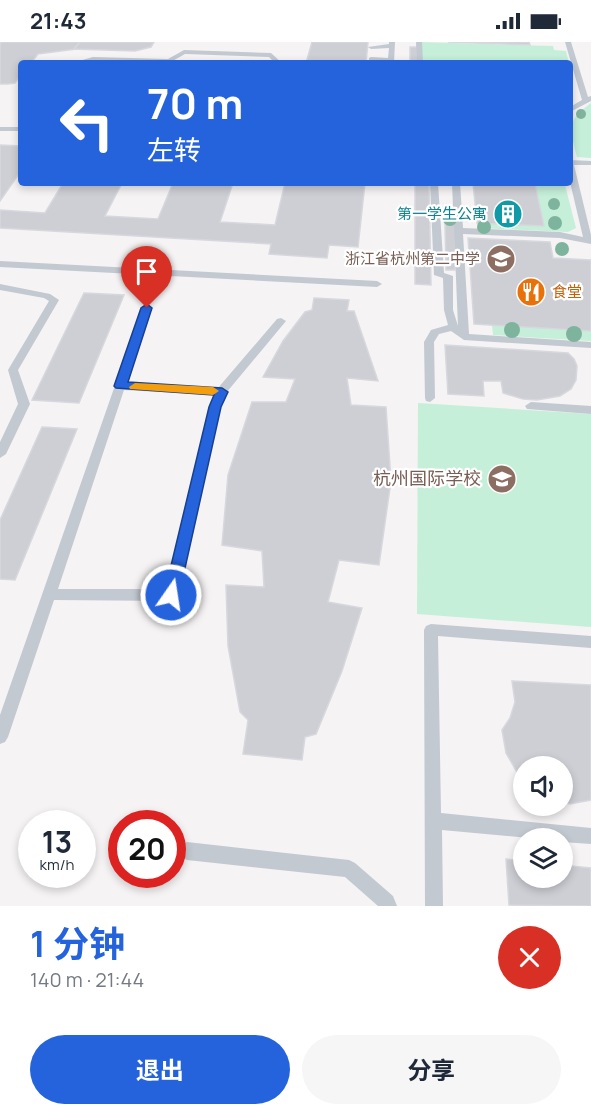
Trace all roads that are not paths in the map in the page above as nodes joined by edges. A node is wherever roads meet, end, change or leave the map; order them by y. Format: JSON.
{"nodes":[{"id":1,"x":420,"y":42,"type":"edge"},
{"id":2,"x":568,"y":42,"type":"edge"},
{"id":3,"x":392,"y":44,"type":"edge"},
{"id":4,"x":371,"y":47,"type":"dead end"},
{"id":5,"x":371,"y":59,"type":"dead end"},
{"id":6,"x":88,"y":60,"type":"edge"},
{"id":7,"x":131,"y":60,"type":"edge"},
{"id":8,"x":171,"y":60,"type":"edge"},
{"id":9,"x":276,"y":60,"type":"edge"},
{"id":10,"x":378,"y":60,"type":"edge"},
{"id":11,"x":391,"y":60,"type":"edge"},
{"id":12,"x":420,"y":60,"type":"edge"},
{"id":13,"x":573,"y":81,"type":"edge"},
{"id":14,"x":580,"y":82,"type":"junction"},
{"id":15,"x":588,"y":99,"type":"edge"},
{"id":16,"x":573,"y":108,"type":"edge"},
{"id":17,"x":0,"y":129,"type":"edge"},
{"id":18,"x":18,"y":129,"type":"edge"},
{"id":19,"x":573,"y":163,"type":"edge"},
{"id":20,"x":591,"y":163,"type":"edge"},
{"id":21,"x":573,"y":183,"type":"edge"},
{"id":22,"x":434,"y":186,"type":"edge"},
{"id":23,"x":456,"y":186,"type":"edge"},
{"id":24,"x":460,"y":231,"type":"junction"},
{"id":25,"x":590,"y":241,"type":"edge"},
{"id":26,"x":0,"y":264,"type":"edge"},
{"id":27,"x":377,"y":284,"type":"dead end"},
{"id":28,"x":0,"y":287,"type":"edge"},
{"id":29,"x":147,"y":308,"type":"dead end"},
{"id":30,"x":282,"y":321,"type":"dead end"},
{"id":31,"x":453,"y":327,"type":"junction"},
{"id":32,"x":464,"y":337,"type":"junction"},
{"id":33,"x":591,"y":345,"type":"edge"},
{"id":34,"x":120,"y":386,"type":"junction"},
{"id":35,"x":222,"y":392,"type":"junction"},
{"id":36,"x":430,"y":398,"type":"dead end"},
{"id":37,"x":531,"y":406,"type":"dead end"},
{"id":38,"x":591,"y":410,"type":"edge"},
{"id":39,"x":0,"y":454,"type":"edge"},
{"id":40,"x":49,"y":594,"type":"junction"},
{"id":41,"x":591,"y":642,"type":"edge"},
{"id":42,"x":0,"y":737,"type":"edge"},
{"id":43,"x":433,"y":821,"type":"junction"},
{"id":44,"x":591,"y":837,"type":"edge"},
{"id":45,"x":187,"y":850,"type":"dead end"},
{"id":46,"x":388,"y":906,"type":"edge"},
{"id":47,"x":434,"y":906,"type":"edge"}],
"edges":[{"from":1,"to":12,"type":"lane"},
{"from":2,"to":14,"type":"lane"},
{"from":3,"to":4,"type":"lane"},
{"from":3,"to":11,"type":"lane"},
{"from":5,"to":10,"type":"lane"},
{"from":6,"to":7,"type":"lane"},
{"from":8,"to":9,"type":"lane"},
{"from":13,"to":14,"type":"lane"},
{"from":14,"to":15,"type":"lane"},
{"from":15,"to":16,"type":"lane"},
{"from":17,"to":18,"type":"lane"},
{"from":19,"to":20,"type":"lane"},
{"from":21,"to":25,"type":"lane"},
{"from":22,"to":31,"type":"lane"},
{"from":23,"to":24,"type":"lane"},
{"from":24,"to":25,"type":"lane"},
{"from":24,"to":32,"type":"lane"},
{"from":26,"to":27,"type":"lane"},
{"from":28,"to":39,"type":"lane"},
{"from":29,"to":34,"type":"lane"},
{"from":30,"to":35,"type":"lane"},
{"from":31,"to":32,"type":"lane"},
{"from":31,"to":36,"type":"lane"},
{"from":32,"to":33,"type":"lane"},
{"from":34,"to":35,"type":"lane"},
{"from":34,"to":40,"type":"lane"},
{"from":35,"to":40,"type":"lane"},
{"from":37,"to":38,"type":"lane"},
{"from":40,"to":42,"type":"lane"},
{"from":41,"to":43,"type":"lane"},
{"from":43,"to":44,"type":"lane"},
{"from":43,"to":47,"type":"lane"},
{"from":45,"to":46,"type":"lane"}]}
